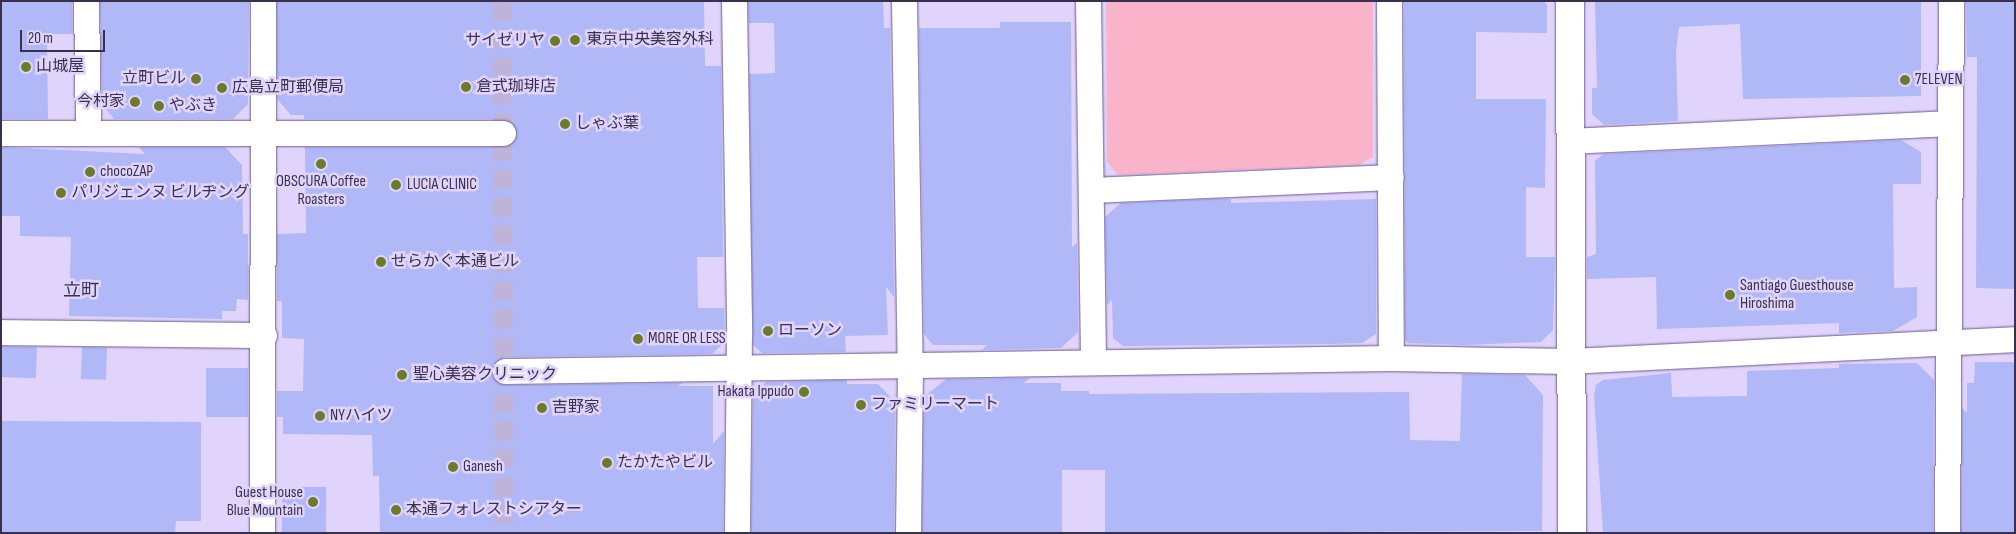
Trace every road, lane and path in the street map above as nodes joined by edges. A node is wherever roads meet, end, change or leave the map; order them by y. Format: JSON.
{"nodes":[{"id":1,"x":86,"y":1,"type":"edge"},
{"id":2,"x":263,"y":1,"type":"edge"},
{"id":3,"x":734,"y":1,"type":"edge"},
{"id":4,"x":904,"y":1,"type":"edge"},
{"id":5,"x":1088,"y":1,"type":"edge"},
{"id":6,"x":1389,"y":1,"type":"edge"},
{"id":7,"x":1570,"y":1,"type":"edge"},
{"id":8,"x":1951,"y":1,"type":"edge"},
{"id":9,"x":1950,"y":122,"type":"junction"},
{"id":10,"x":1,"y":133,"type":"edge"},
{"id":11,"x":264,"y":133,"type":"junction"},
{"id":12,"x":503,"y":133,"type":"dead end"},
{"id":13,"x":88,"y":134,"type":"junction"},
{"id":14,"x":1570,"y":141,"type":"junction"},
{"id":15,"x":1391,"y":178,"type":"junction"},
{"id":16,"x":1092,"y":190,"type":"junction"},
{"id":17,"x":1,"y":332,"type":"edge"},
{"id":18,"x":264,"y":335,"type":"junction"},
{"id":19,"x":2015,"y":339,"type":"edge"},
{"id":20,"x":1948,"y":341,"type":"junction"},
{"id":21,"x":1391,"y":358,"type":"junction"},
{"id":22,"x":1569,"y":360,"type":"junction"},
{"id":23,"x":1093,"y":362,"type":"junction"},
{"id":24,"x":910,"y":368,"type":"junction"},
{"id":25,"x":739,"y":369,"type":"junction"},
{"id":26,"x":505,"y":372,"type":"dead end"},
{"id":27,"x":262,"y":533,"type":"edge"},
{"id":28,"x":737,"y":533,"type":"edge"},
{"id":29,"x":908,"y":533,"type":"edge"},
{"id":30,"x":1572,"y":533,"type":"edge"},
{"id":31,"x":1947,"y":533,"type":"edge"}],
"edges":[{"from":1,"to":13,"type":"street"},
{"from":2,"to":11,"type":"street"},
{"from":3,"to":25,"type":"street"},
{"from":4,"to":24,"type":"street"},
{"from":5,"to":16,"type":"street"},
{"from":6,"to":15,"type":"street"},
{"from":7,"to":14,"type":"street"},
{"from":8,"to":9,"type":"street"},
{"from":9,"to":14,"type":"street"},
{"from":9,"to":20,"type":"street"},
{"from":10,"to":13,"type":"street"},
{"from":11,"to":12,"type":"street"},
{"from":11,"to":13,"type":"street"},
{"from":11,"to":18,"type":"street"},
{"from":14,"to":22,"type":"street"},
{"from":15,"to":16,"type":"street"},
{"from":15,"to":21,"type":"street"},
{"from":16,"to":23,"type":"street"},
{"from":17,"to":18,"type":"street"},
{"from":18,"to":27,"type":"street"},
{"from":19,"to":20,"type":"street"},
{"from":20,"to":22,"type":"street"},
{"from":20,"to":31,"type":"street"},
{"from":21,"to":22,"type":"street"},
{"from":21,"to":23,"type":"street"},
{"from":22,"to":30,"type":"street"},
{"from":23,"to":24,"type":"street"},
{"from":24,"to":25,"type":"street"},
{"from":24,"to":29,"type":"street"},
{"from":25,"to":26,"type":"street"},
{"from":25,"to":28,"type":"street"}]}
